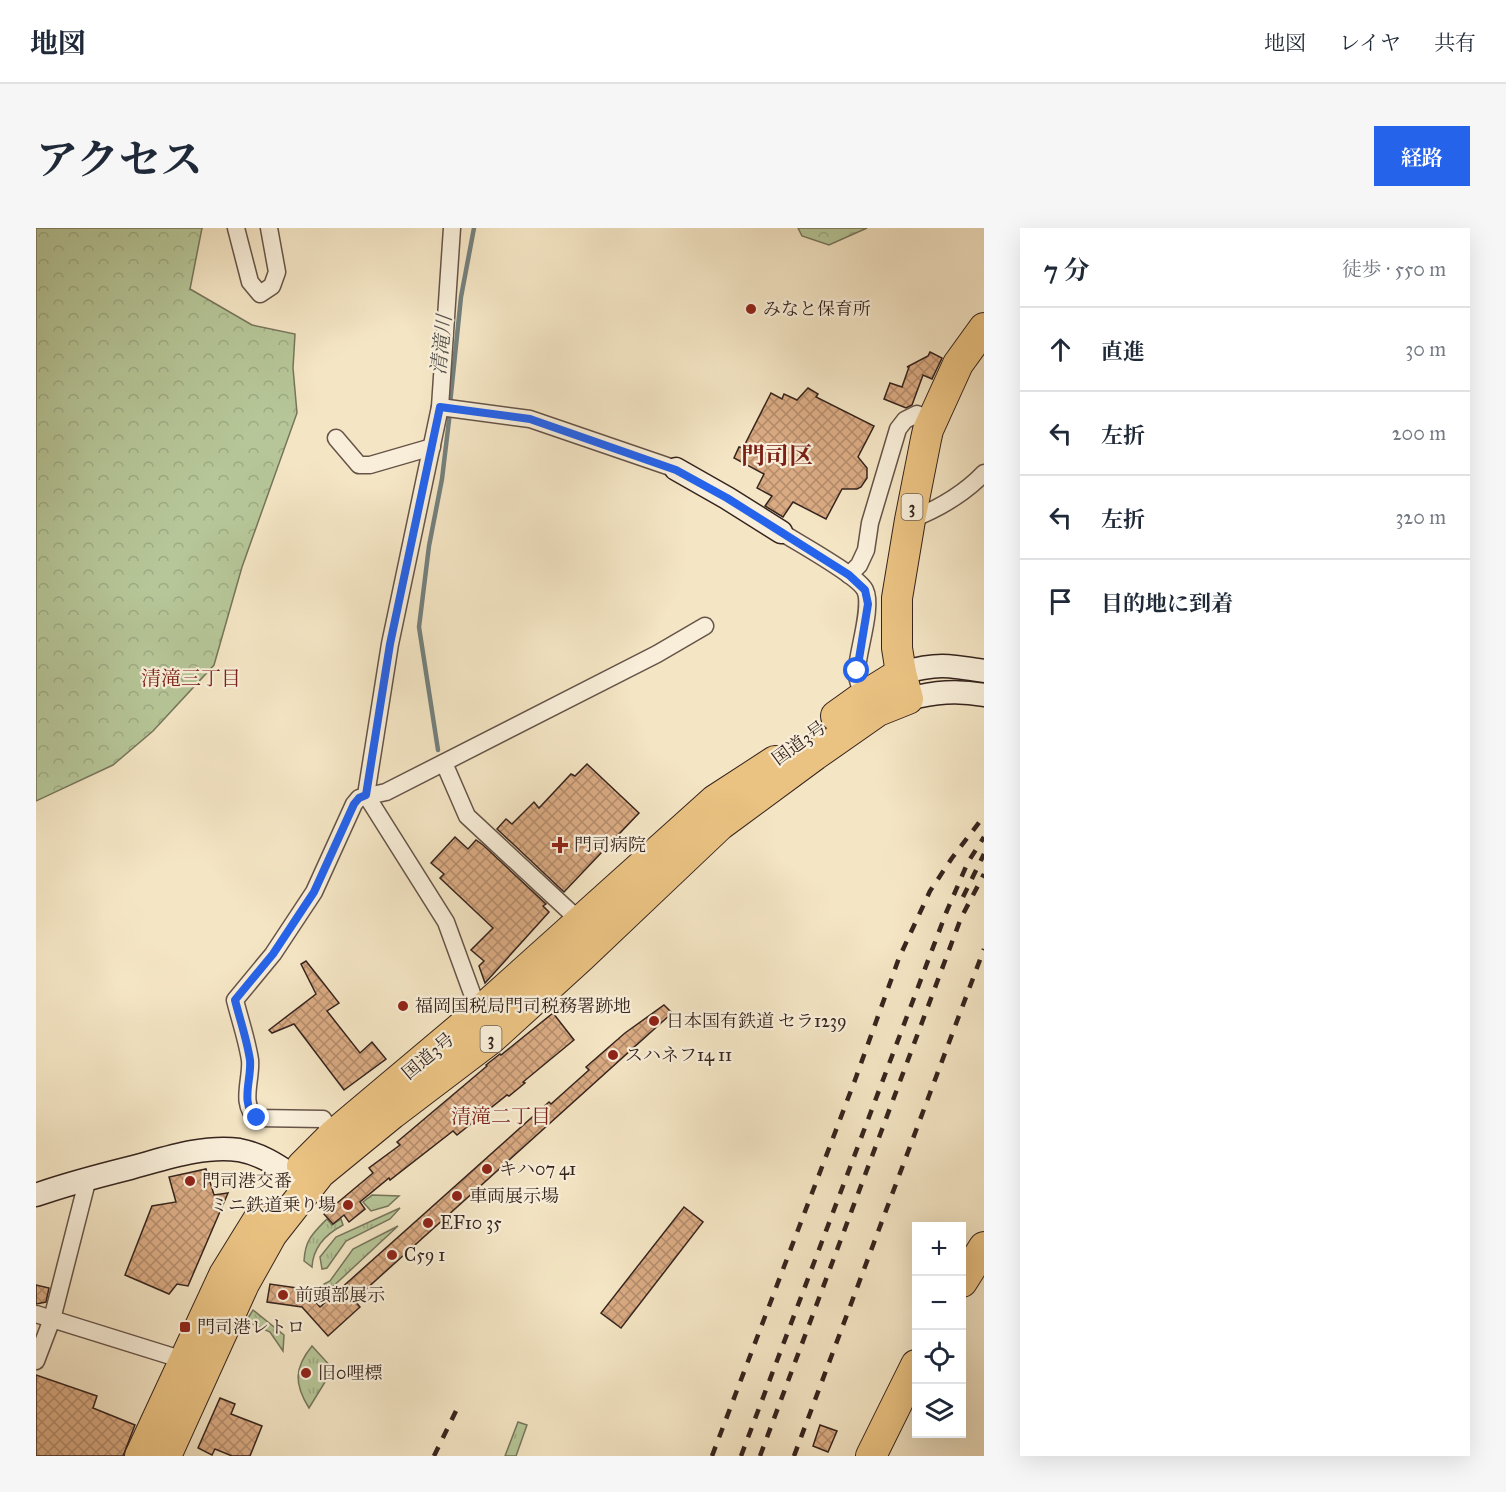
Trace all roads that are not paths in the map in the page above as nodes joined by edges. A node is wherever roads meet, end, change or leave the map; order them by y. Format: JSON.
{"nodes":[{"id":1,"x":236,"y":228,"type":"edge"},
{"id":2,"x":269,"y":228,"type":"edge"},
{"id":3,"x":452,"y":228,"type":"edge"},
{"id":4,"x":984,"y":328,"type":"edge"},
{"id":5,"x":440,"y":407,"type":"junction"},
{"id":6,"x":932,"y":421,"type":"junction"},
{"id":7,"x":336,"y":438,"type":"dead end"},
{"id":8,"x":432,"y":447,"type":"junction"},
{"id":9,"x":676,"y":470,"type":"joint"},
{"id":10,"x":984,"y":473,"type":"edge"},
{"id":11,"x":910,"y":520,"type":"junction"},
{"id":12,"x":781,"y":532,"type":"joint"},
{"id":13,"x":849,"y":575,"type":"junction"},
{"id":14,"x":705,"y":626,"type":"dead end"},
{"id":15,"x":974,"y":669,"type":"edge"},
{"id":16,"x":904,"y":686,"type":"junction"},
{"id":17,"x":973,"y":693,"type":"edge"},
{"id":18,"x":864,"y":696,"type":"junction"},
{"id":19,"x":444,"y":763,"type":"junction"},
{"id":20,"x":366,"y":795,"type":"junction"},
{"id":21,"x":581,"y":922,"type":"junction"},
{"id":22,"x":485,"y":1026,"type":"junction"},
{"id":23,"x":333,"y":1135,"type":"junction"},
{"id":24,"x":293,"y":1176,"type":"junction"},
{"id":25,"x":88,"y":1178,"type":"junction"},
{"id":26,"x":36,"y":1195,"type":"edge"},
{"id":27,"x":984,"y":1247,"type":"edge"},
{"id":28,"x":966,"y":1276,"type":"edge"},
{"id":29,"x":44,"y":1316,"type":"edge"},
{"id":30,"x":36,"y":1361,"type":"edge"},
{"id":31,"x":195,"y":1364,"type":"junction"},
{"id":32,"x":912,"y":1373,"type":"edge"},
{"id":33,"x":140,"y":1456,"type":"edge"},
{"id":34,"x":166,"y":1456,"type":"edge"},
{"id":35,"x":871,"y":1456,"type":"edge"}],
"edges":[{"from":1,"to":2,"type":"street"},
{"from":3,"to":5,"type":"street"},
{"from":4,"to":6,"type":"highway","number":"3"},
{"from":5,"to":8,"type":"street"},
{"from":5,"to":9,"type":"street"},
{"from":6,"to":11,"type":"highway","number":"3"},
{"from":6,"to":13,"type":"street"},
{"from":7,"to":8,"type":"street"},
{"from":8,"to":20,"type":"street"},
{"from":9,"to":12,"type":"street"},
{"from":10,"to":11,"type":"street"},
{"from":11,"to":16,"type":"highway","number":"3"},
{"from":12,"to":13,"type":"street"},
{"from":13,"to":18,"type":"street"},
{"from":14,"to":19,"type":"street"},
{"from":15,"to":16,"type":"street"},
{"from":16,"to":17,"type":"street"},
{"from":16,"to":18,"type":"highway","name":"国道3号","number":"3"},
{"from":16,"to":22,"type":"highway","name":"国道3号","number":"3"},
{"from":18,"to":21,"type":"highway","name":"国道3号","number":"3"},
{"from":19,"to":20,"type":"street"},
{"from":19,"to":21,"type":"street"},
{"from":20,"to":22,"type":"street"},
{"from":20,"to":23,"type":"street"},
{"from":21,"to":22,"type":"highway","name":"国道3号","number":"3"},
{"from":22,"to":23,"type":"highway","name":"国道3号","number":"3"},
{"from":22,"to":31,"type":"highway","name":"国道3号","number":"3"},
{"from":23,"to":24,"type":"highway","name":"国道3号","number":"3"},
{"from":24,"to":25,"type":"street"},
{"from":24,"to":31,"type":"highway","name":"国道3号","number":"3"},
{"from":25,"to":26,"type":"street"},
{"from":25,"to":29,"type":"street"},
{"from":27,"to":28,"type":"highway"},
{"from":29,"to":30,"type":"street"},
{"from":29,"to":31,"type":"street"},
{"from":31,"to":33,"type":"highway","name":"国道3号","number":"3"},
{"from":31,"to":34,"type":"highway","name":"国道3号","number":"3"},
{"from":32,"to":35,"type":"highway"}]}
